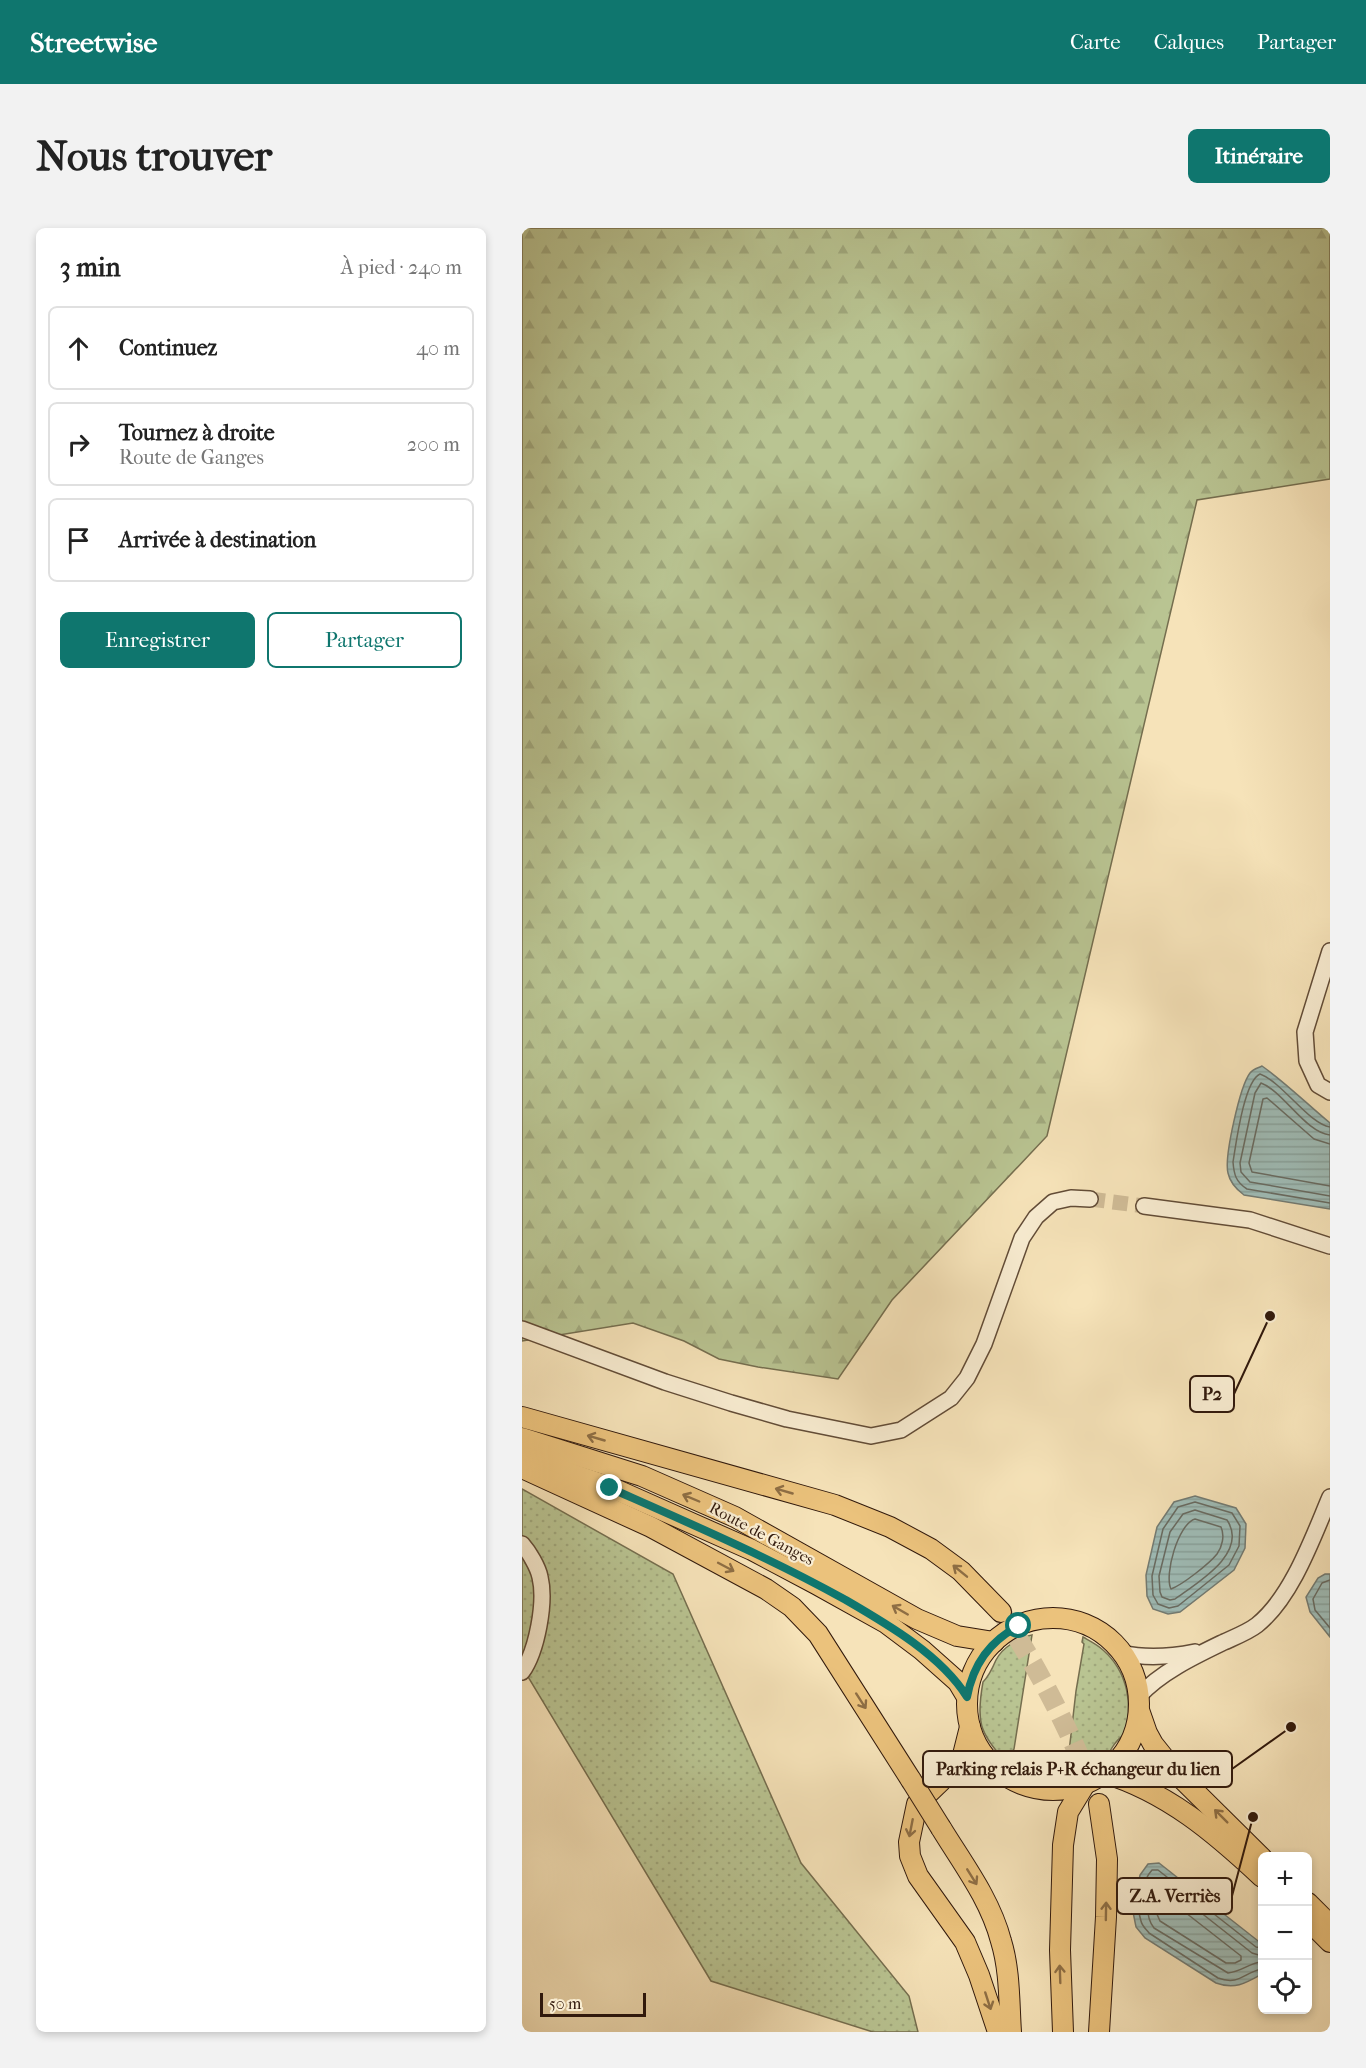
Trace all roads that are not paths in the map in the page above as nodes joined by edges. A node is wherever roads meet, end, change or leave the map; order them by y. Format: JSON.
{"nodes":[{"id":1,"x":1330,"y":951,"type":"edge"},
{"id":2,"x":1330,"y":1092,"type":"edge"},
{"id":3,"x":1090,"y":1199,"type":"tunnel mouth"},
{"id":4,"x":1144,"y":1206,"type":"tunnel mouth"},
{"id":5,"x":1330,"y":1246,"type":"edge"},
{"id":6,"x":522,"y":1329,"type":"edge"},
{"id":7,"x":522,"y":1418,"type":"edge"},
{"id":8,"x":522,"y":1438,"type":"edge"},
{"id":9,"x":522,"y":1457,"type":"edge"},
{"id":10,"x":522,"y":1468,"type":"edge"},
{"id":11,"x":1330,"y":1497,"type":"edge"},
{"id":12,"x":1320,"y":1522,"type":"junction"},
{"id":13,"x":1330,"y":1536,"type":"edge"},
{"id":14,"x":522,"y":1544,"type":"edge"},
{"id":15,"x":1001,"y":1612,"type":"tunnel mouth"},
{"id":16,"x":994,"y":1642,"type":"junction"},
{"id":17,"x":1207,"y":1650,"type":"junction"},
{"id":18,"x":1122,"y":1653,"type":"junction"},
{"id":19,"x":522,"y":1672,"type":"edge"},
{"id":20,"x":967,"y":1697,"type":"junction"},
{"id":21,"x":1139,"y":1703,"type":"junction"},
{"id":22,"x":970,"y":1727,"type":"junction"},
{"id":23,"x":1104,"y":1773,"type":"junction"},
{"id":24,"x":1085,"y":1784,"type":"junction"},
{"id":25,"x":1099,"y":1804,"type":"tunnel mouth"},
{"id":26,"x":1258,"y":1853,"type":"edge"},
{"id":27,"x":1258,"y":1873,"type":"edge"},
{"id":28,"x":1312,"y":1906,"type":"edge"},
{"id":29,"x":1312,"y":1924,"type":"edge"},
{"id":30,"x":1330,"y":1925,"type":"edge"},
{"id":31,"x":1330,"y":1942,"type":"edge"},
{"id":32,"x":998,"y":2032,"type":"edge"},
{"id":33,"x":1011,"y":2032,"type":"edge"},
{"id":34,"x":1063,"y":2032,"type":"edge"},
{"id":35,"x":1099,"y":2032,"type":"edge"}],
"edges":[{"from":1,"to":2,"type":"street"},
{"from":3,"to":6,"type":"street"},
{"from":4,"to":5,"type":"street"},
{"from":15,"to":7,"type":"main road","one_way":true},
{"from":16,"to":8,"type":"main road","name":"Route de Ganges","one_way":true},
{"from":9,"to":20,"type":"main road","name":"Route de Ganges"},
{"from":10,"to":33,"type":"main road","one_way":true,"bridge":true},
{"from":11,"to":12,"type":"street"},
{"from":12,"to":13,"type":"street"},
{"from":12,"to":17,"type":"street"},
{"from":14,"to":19,"type":"street"},
{"from":16,"to":18,"type":"main road"},
{"from":16,"to":20,"type":"main road"},
{"from":17,"to":18,"type":"street"},
{"from":17,"to":21,"type":"street"},
{"from":18,"to":21,"type":"main road"},
{"from":20,"to":22,"type":"main road"},
{"from":21,"to":23,"type":"main road"},
{"from":26,"to":21,"type":"main road","one_way":true},
{"from":22,"to":24,"type":"main road"},
{"from":22,"to":32,"type":"main road","one_way":true},
{"from":23,"to":24,"type":"main road"},
{"from":23,"to":27,"type":"main road"},
{"from":34,"to":24,"type":"main road","one_way":true},
{"from":35,"to":25,"type":"main road","one_way":true},
{"from":28,"to":30,"type":"main road"},
{"from":29,"to":31,"type":"main road"}]}
